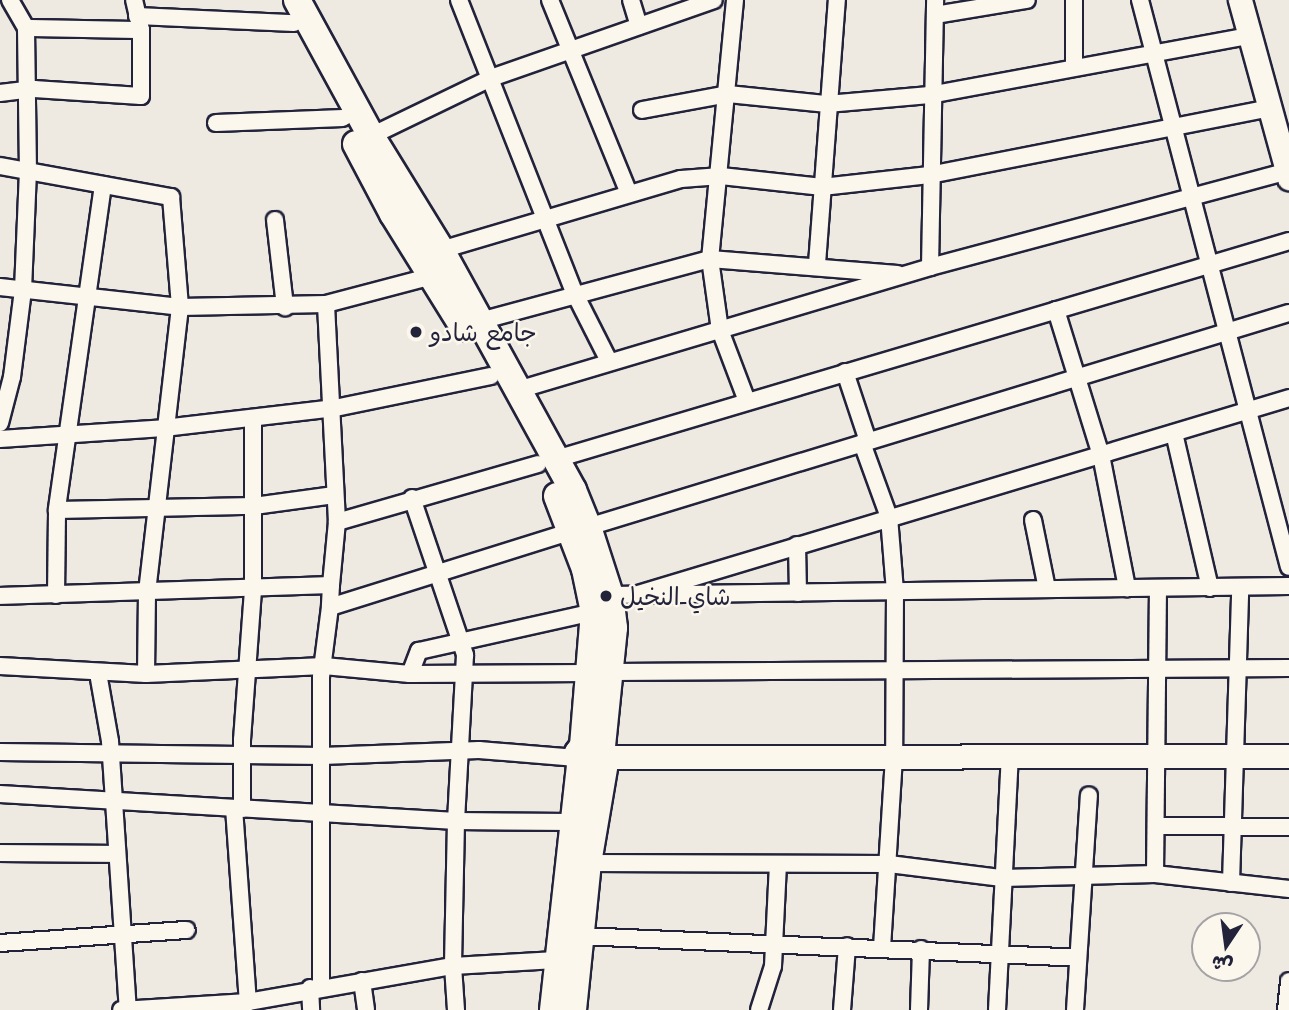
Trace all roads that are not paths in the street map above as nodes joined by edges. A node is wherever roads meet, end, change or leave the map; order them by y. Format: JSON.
{"nodes":[{"id":1,"x":11,"y":0,"type":"edge"},
{"id":2,"x":280,"y":0,"type":"edge"},
{"id":3,"x":459,"y":0,"type":"edge"},
{"id":4,"x":550,"y":0,"type":"edge"},
{"id":5,"x":631,"y":0,"type":"edge"},
{"id":6,"x":714,"y":0,"type":"edge"},
{"id":7,"x":735,"y":0,"type":"edge"},
{"id":8,"x":837,"y":0,"type":"edge"},
{"id":9,"x":1027,"y":0,"type":"edge"},
{"id":10,"x":1074,"y":0,"type":"edge"},
{"id":11,"x":1140,"y":0,"type":"edge"},
{"id":12,"x":1240,"y":0,"type":"edge"},
{"id":13,"x":935,"y":7,"type":"edge"},
{"id":14,"x":296,"y":12,"type":"edge"},
{"id":15,"x":137,"y":15,"type":"edge"},
{"id":16,"x":639,"y":26,"type":"junction"},
{"id":17,"x":26,"y":27,"type":"junction"},
{"id":18,"x":1249,"y":36,"type":"junction"},
{"id":19,"x":572,"y":50,"type":"junction"},
{"id":20,"x":1152,"y":54,"type":"junction"},
{"id":21,"x":1074,"y":68,"type":"junction"},
{"id":22,"x":491,"y":78,"type":"junction"},
{"id":23,"x":27,"y":92,"type":"junction"},
{"id":24,"x":0,"y":93,"type":"edge"},
{"id":25,"x":727,"y":94,"type":"junction"},
{"id":26,"x":930,"y":96,"type":"junction"},
{"id":27,"x":827,"y":104,"type":"junction"},
{"id":28,"x":1269,"y":108,"type":"junction"},
{"id":29,"x":642,"y":110,"type":"dead end"},
{"id":30,"x":343,"y":118,"type":"junction"},
{"id":31,"x":216,"y":123,"type":"dead end"},
{"id":32,"x":1171,"y":127,"type":"junction"},
{"id":33,"x":370,"y":136,"type":"junction"},
{"id":34,"x":0,"y":166,"type":"edge"},
{"id":35,"x":28,"y":172,"type":"junction"},
{"id":36,"x":1288,"y":173,"type":"edge"},
{"id":37,"x":929,"y":175,"type":"junction"},
{"id":38,"x":721,"y":176,"type":"junction"},
{"id":39,"x":103,"y":185,"type":"junction"},
{"id":40,"x":822,"y":187,"type":"junction"},
{"id":41,"x":629,"y":194,"type":"junction"},
{"id":42,"x":1188,"y":195,"type":"junction"},
{"id":43,"x":545,"y":219,"type":"junction"},
{"id":44,"x":275,"y":220,"type":"dead end"},
{"id":45,"x":1289,"y":241,"type":"edge"},
{"id":46,"x":441,"y":250,"type":"junction"},
{"id":47,"x":710,"y":259,"type":"junction"},
{"id":48,"x":817,"y":264,"type":"junction"},
{"id":49,"x":1206,"y":265,"type":"junction"},
{"id":50,"x":930,"y":267,"type":"junction"},
{"id":51,"x":433,"y":275,"type":"junction"},
{"id":52,"x":906,"y":275,"type":"junction"},
{"id":53,"x":0,"y":287,"type":"edge"},
{"id":54,"x":23,"y":290,"type":"junction"},
{"id":55,"x":575,"y":294,"type":"junction"},
{"id":56,"x":88,"y":298,"type":"junction"},
{"id":57,"x":326,"y":304,"type":"junction"},
{"id":58,"x":180,"y":307,"type":"junction"},
{"id":59,"x":285,"y":307,"type":"junction"},
{"id":60,"x":1056,"y":310,"type":"junction"},
{"id":61,"x":1289,"y":313,"type":"edge"},
{"id":62,"x":480,"y":321,"type":"junction"},
{"id":63,"x":720,"y":330,"type":"junction"},
{"id":64,"x":1225,"y":332,"type":"junction"},
{"id":65,"x":609,"y":361,"type":"junction"},
{"id":66,"x":845,"y":372,"type":"junction"},
{"id":67,"x":491,"y":376,"type":"junction"},
{"id":68,"x":1077,"y":378,"type":"junction"},
{"id":69,"x":518,"y":390,"type":"junction"},
{"id":70,"x":1289,"y":398,"type":"edge"},
{"id":71,"x":747,"y":401,"type":"junction"},
{"id":72,"x":335,"y":408,"type":"junction"},
{"id":73,"x":1248,"y":410,"type":"junction"},
{"id":74,"x":253,"y":418,"type":"junction"},
{"id":75,"x":0,"y":423,"type":"edge"},
{"id":76,"x":164,"y":428,"type":"junction"},
{"id":77,"x":1174,"y":433,"type":"junction"},
{"id":78,"x":68,"y":435,"type":"junction"},
{"id":79,"x":0,"y":439,"type":"edge"},
{"id":80,"x":865,"y":442,"type":"junction"},
{"id":81,"x":1101,"y":455,"type":"junction"},
{"id":82,"x":547,"y":461,"type":"junction"},
{"id":83,"x":334,"y":495,"type":"junction"},
{"id":84,"x":412,"y":498,"type":"junction"},
{"id":85,"x":254,"y":506,"type":"junction"},
{"id":86,"x":156,"y":509,"type":"junction"},
{"id":87,"x":57,"y":510,"type":"junction"},
{"id":88,"x":889,"y":517,"type":"junction"},
{"id":89,"x":1033,"y":520,"type":"dead end"},
{"id":90,"x":337,"y":522,"type":"junction"},
{"id":91,"x":579,"y":530,"type":"junction"},
{"id":92,"x":797,"y":545,"type":"junction"},
{"id":93,"x":1289,"y":567,"type":"edge"},
{"id":94,"x":441,"y":575,"type":"junction"},
{"id":95,"x":331,"y":585,"type":"junction"},
{"id":96,"x":1289,"y":586,"type":"edge"},
{"id":97,"x":1127,"y":588,"type":"junction"},
{"id":98,"x":1210,"y":588,"type":"junction"},
{"id":99,"x":253,"y":589,"type":"junction"},
{"id":100,"x":1047,"y":589,"type":"junction"},
{"id":101,"x":1158,"y":589,"type":"junction"},
{"id":102,"x":1240,"y":589,"type":"junction"},
{"id":103,"x":895,"y":592,"type":"junction"},
{"id":104,"x":147,"y":593,"type":"junction"},
{"id":105,"x":798,"y":593,"type":"junction"},
{"id":106,"x":56,"y":595,"type":"junction"},
{"id":107,"x":0,"y":596,"type":"edge"},
{"id":108,"x":613,"y":601,"type":"junction"},
{"id":109,"x":330,"y":607,"type":"junction"},
{"id":110,"x":464,"y":643,"type":"junction"},
{"id":111,"x":0,"y":666,"type":"edge"},
{"id":112,"x":324,"y":666,"type":"junction"},
{"id":113,"x":1239,"y":667,"type":"junction"},
{"id":114,"x":1289,"y":668,"type":"edge"},
{"id":115,"x":1157,"y":670,"type":"junction"},
{"id":116,"x":248,"y":671,"type":"junction"},
{"id":117,"x":896,"y":671,"type":"junction"},
{"id":118,"x":98,"y":673,"type":"junction"},
{"id":119,"x":600,"y":673,"type":"junction"},
{"id":120,"x":146,"y":674,"type":"junction"},
{"id":121,"x":410,"y":674,"type":"junction"},
{"id":122,"x":464,"y":674,"type":"junction"},
{"id":123,"x":0,"y":752,"type":"edge"},
{"id":124,"x":462,"y":752,"type":"junction"},
{"id":125,"x":111,"y":753,"type":"junction"},
{"id":126,"x":242,"y":755,"type":"junction"},
{"id":127,"x":321,"y":756,"type":"junction"},
{"id":128,"x":592,"y":756,"type":"junction"},
{"id":129,"x":1155,"y":756,"type":"junction"},
{"id":130,"x":1234,"y":756,"type":"junction"},
{"id":131,"x":1289,"y":756,"type":"edge"},
{"id":132,"x":894,"y":757,"type":"junction"},
{"id":133,"x":1010,"y":757,"type":"junction"},
{"id":134,"x":0,"y":794,"type":"edge"},
{"id":135,"x":1089,"y":795,"type":"dead end"},
{"id":136,"x":114,"y":799,"type":"junction"},
{"id":137,"x":238,"y":809,"type":"junction"},
{"id":138,"x":320,"y":813,"type":"junction"},
{"id":139,"x":456,"y":821,"type":"junction"},
{"id":140,"x":571,"y":822,"type":"junction"},
{"id":141,"x":1233,"y":825,"type":"junction"},
{"id":142,"x":1156,"y":826,"type":"junction"},
{"id":143,"x":1289,"y":827,"type":"edge"},
{"id":144,"x":0,"y":853,"type":"edge"},
{"id":145,"x":116,"y":854,"type":"junction"},
{"id":146,"x":588,"y":863,"type":"junction"},
{"id":147,"x":778,"y":864,"type":"junction"},
{"id":148,"x":889,"y":864,"type":"junction"},
{"id":149,"x":1155,"y":874,"type":"junction"},
{"id":150,"x":1002,"y":878,"type":"junction"},
{"id":151,"x":1082,"y":878,"type":"junction"},
{"id":152,"x":1231,"y":883,"type":"junction"},
{"id":153,"x":1289,"y":890,"type":"edge"},
{"id":154,"x":187,"y":930,"type":"dead end"},
{"id":155,"x":124,"y":934,"type":"junction"},
{"id":156,"x":580,"y":936,"type":"junction"},
{"id":157,"x":0,"y":943,"type":"edge"},
{"id":158,"x":773,"y":943,"type":"junction"},
{"id":159,"x":847,"y":946,"type":"junction"},
{"id":160,"x":882,"y":947,"type":"junction"},
{"id":161,"x":921,"y":949,"type":"junction"},
{"id":162,"x":1000,"y":954,"type":"junction"},
{"id":163,"x":1077,"y":958,"type":"junction"},
{"id":164,"x":556,"y":960,"type":"junction"},
{"id":165,"x":453,"y":966,"type":"junction"},
{"id":166,"x":362,"y":981,"type":"junction"},
{"id":167,"x":1289,"y":981,"type":"edge"},
{"id":168,"x":315,"y":987,"type":"junction"},
{"id":169,"x":238,"y":1005,"type":"edge"},
{"id":170,"x":121,"y":1010,"type":"edge"},
{"id":171,"x":128,"y":1010,"type":"edge"},
{"id":172,"x":311,"y":1010,"type":"edge"},
{"id":173,"x":366,"y":1010,"type":"edge"},
{"id":174,"x":456,"y":1010,"type":"edge"},
{"id":175,"x":553,"y":1010,"type":"edge"},
{"id":176,"x":573,"y":1010,"type":"edge"},
{"id":177,"x":759,"y":1010,"type":"edge"},
{"id":178,"x":842,"y":1010,"type":"edge"},
{"id":179,"x":919,"y":1010,"type":"edge"},
{"id":180,"x":998,"y":1010,"type":"edge"},
{"id":181,"x":1075,"y":1010,"type":"edge"},
{"id":182,"x":1286,"y":1010,"type":"edge"}],
"edges":[{"from":1,"to":17,"type":"street"},
{"from":2,"to":14,"type":"main road"},
{"from":3,"to":22,"type":"street"},
{"from":4,"to":19,"type":"street"},
{"from":5,"to":16,"type":"street"},
{"from":6,"to":16,"type":"street"},
{"from":7,"to":25,"type":"street"},
{"from":8,"to":27,"type":"street"},
{"from":9,"to":13,"type":"street"},
{"from":10,"to":21,"type":"street"},
{"from":11,"to":20,"type":"street"},
{"from":12,"to":18,"type":"street"},
{"from":13,"to":26,"type":"street"},
{"from":14,"to":15,"type":"street"},
{"from":14,"to":30,"type":"main road"},
{"from":14,"to":33,"type":"main road"},
{"from":15,"to":17,"type":"street"},
{"from":15,"to":23,"type":"street"},
{"from":16,"to":19,"type":"street"},
{"from":17,"to":23,"type":"street"},
{"from":18,"to":20,"type":"street"},
{"from":18,"to":28,"type":"street"},
{"from":19,"to":22,"type":"street"},
{"from":19,"to":41,"type":"street"},
{"from":20,"to":21,"type":"street"},
{"from":20,"to":32,"type":"street"},
{"from":21,"to":26,"type":"street"},
{"from":22,"to":33,"type":"street"},
{"from":22,"to":43,"type":"street"},
{"from":23,"to":24,"type":"street"},
{"from":23,"to":35,"type":"street"},
{"from":25,"to":27,"type":"street"},
{"from":25,"to":29,"type":"street"},
{"from":25,"to":38,"type":"street"},
{"from":26,"to":27,"type":"street"},
{"from":26,"to":37,"type":"street"},
{"from":27,"to":40,"type":"street"},
{"from":28,"to":32,"type":"street"},
{"from":28,"to":36,"type":"street"},
{"from":30,"to":31,"type":"street"},
{"from":30,"to":51,"type":"main road"},
{"from":32,"to":37,"type":"street"},
{"from":32,"to":42,"type":"street"},
{"from":33,"to":46,"type":"main road"},
{"from":34,"to":35,"type":"street"},
{"from":35,"to":39,"type":"street"},
{"from":35,"to":54,"type":"street"},
{"from":36,"to":42,"type":"street"},
{"from":37,"to":40,"type":"street"},
{"from":37,"to":50,"type":"street"},
{"from":38,"to":40,"type":"street"},
{"from":38,"to":41,"type":"street"},
{"from":38,"to":47,"type":"street"},
{"from":39,"to":56,"type":"street"},
{"from":39,"to":58,"type":"street"},
{"from":40,"to":48,"type":"street"},
{"from":41,"to":43,"type":"street"},
{"from":42,"to":49,"type":"street"},
{"from":42,"to":50,"type":"street"},
{"from":43,"to":46,"type":"street"},
{"from":43,"to":55,"type":"street"},
{"from":44,"to":59,"type":"street"},
{"from":45,"to":49,"type":"street"},
{"from":46,"to":51,"type":"street"},
{"from":46,"to":62,"type":"main road"},
{"from":47,"to":48,"type":"street"},
{"from":47,"to":55,"type":"street"},
{"from":47,"to":63,"type":"street"},
{"from":48,"to":52,"type":"street"},
{"from":49,"to":60,"type":"street"},
{"from":49,"to":64,"type":"street"},
{"from":50,"to":52,"type":"street"},
{"from":51,"to":57,"type":"street"},
{"from":51,"to":67,"type":"main road"},
{"from":52,"to":63,"type":"street"},
{"from":53,"to":54,"type":"street"},
{"from":54,"to":56,"type":"street"},
{"from":54,"to":75,"type":"street"},
{"from":55,"to":62,"type":"street"},
{"from":55,"to":65,"type":"street"},
{"from":56,"to":58,"type":"street"},
{"from":56,"to":78,"type":"street"},
{"from":57,"to":59,"type":"street"},
{"from":57,"to":72,"type":"street"},
{"from":58,"to":59,"type":"street"},
{"from":58,"to":76,"type":"street"},
{"from":60,"to":66,"type":"street"},
{"from":60,"to":68,"type":"street"},
{"from":61,"to":64,"type":"street"},
{"from":62,"to":69,"type":"main road"},
{"from":63,"to":65,"type":"street"},
{"from":63,"to":71,"type":"street"},
{"from":64,"to":68,"type":"street"},
{"from":64,"to":73,"type":"street"},
{"from":65,"to":69,"type":"street"},
{"from":66,"to":71,"type":"street"},
{"from":66,"to":80,"type":"street"},
{"from":67,"to":72,"type":"street"},
{"from":67,"to":82,"type":"main road"},
{"from":68,"to":80,"type":"street"},
{"from":68,"to":81,"type":"street"},
{"from":69,"to":82,"type":"main road"},
{"from":70,"to":73,"type":"street"},
{"from":71,"to":82,"type":"street"},
{"from":72,"to":74,"type":"street"},
{"from":72,"to":83,"type":"street"},
{"from":73,"to":77,"type":"street"},
{"from":73,"to":93,"type":"street"},
{"from":74,"to":76,"type":"street"},
{"from":74,"to":85,"type":"street"},
{"from":76,"to":78,"type":"street"},
{"from":76,"to":86,"type":"street"},
{"from":77,"to":81,"type":"street"},
{"from":77,"to":98,"type":"street"},
{"from":78,"to":79,"type":"street"},
{"from":78,"to":87,"type":"street"},
{"from":80,"to":88,"type":"street"},
{"from":80,"to":91,"type":"street"},
{"from":81,"to":88,"type":"street"},
{"from":81,"to":97,"type":"street"},
{"from":82,"to":84,"type":"street"},
{"from":82,"to":91,"type":"main road"},
{"from":83,"to":85,"type":"street"},
{"from":83,"to":90,"type":"street"},
{"from":84,"to":90,"type":"street"},
{"from":84,"to":94,"type":"street"},
{"from":85,"to":86,"type":"street"},
{"from":85,"to":99,"type":"street"},
{"from":86,"to":87,"type":"street"},
{"from":86,"to":104,"type":"street"},
{"from":87,"to":106,"type":"street"},
{"from":88,"to":92,"type":"street"},
{"from":88,"to":103,"type":"street"},
{"from":89,"to":100,"type":"street"},
{"from":90,"to":95,"type":"street"},
{"from":91,"to":94,"type":"street"},
{"from":91,"to":108,"type":"main road"},
{"from":92,"to":105,"type":"street"},
{"from":92,"to":108,"type":"street"},
{"from":94,"to":109,"type":"street"},
{"from":94,"to":110,"type":"street"},
{"from":95,"to":99,"type":"street"},
{"from":95,"to":109,"type":"street"},
{"from":96,"to":102,"type":"street"},
{"from":97,"to":100,"type":"street"},
{"from":97,"to":101,"type":"street"},
{"from":98,"to":101,"type":"street"},
{"from":98,"to":102,"type":"street"},
{"from":99,"to":104,"type":"street"},
{"from":99,"to":116,"type":"street"},
{"from":100,"to":103,"type":"street"},
{"from":101,"to":115,"type":"street"},
{"from":102,"to":113,"type":"street"},
{"from":103,"to":105,"type":"street"},
{"from":103,"to":117,"type":"street"},
{"from":104,"to":106,"type":"street"},
{"from":104,"to":120,"type":"street"},
{"from":105,"to":108,"type":"street"},
{"from":106,"to":107,"type":"street"},
{"from":108,"to":110,"type":"street"},
{"from":108,"to":119,"type":"main road"},
{"from":109,"to":112,"type":"street"},
{"from":110,"to":121,"type":"street"},
{"from":110,"to":122,"type":"street"},
{"from":111,"to":118,"type":"street"},
{"from":112,"to":116,"type":"street"},
{"from":112,"to":121,"type":"street"},
{"from":112,"to":127,"type":"street"},
{"from":113,"to":114,"type":"street"},
{"from":113,"to":115,"type":"street"},
{"from":113,"to":130,"type":"street"},
{"from":115,"to":117,"type":"street"},
{"from":115,"to":129,"type":"street"},
{"from":116,"to":120,"type":"street"},
{"from":116,"to":126,"type":"street"},
{"from":117,"to":119,"type":"street"},
{"from":117,"to":132,"type":"street"},
{"from":118,"to":120,"type":"street"},
{"from":118,"to":125,"type":"street"},
{"from":119,"to":122,"type":"street"},
{"from":119,"to":128,"type":"main road"},
{"from":121,"to":122,"type":"street"},
{"from":122,"to":124,"type":"street"},
{"from":123,"to":125,"type":"street"},
{"from":124,"to":127,"type":"street"},
{"from":124,"to":128,"type":"street"},
{"from":124,"to":139,"type":"street"},
{"from":125,"to":126,"type":"street"},
{"from":125,"to":136,"type":"street"},
{"from":126,"to":127,"type":"street"},
{"from":126,"to":137,"type":"street"},
{"from":127,"to":138,"type":"street"},
{"from":128,"to":132,"type":"street"},
{"from":128,"to":140,"type":"main road"},
{"from":128,"to":146,"type":"main road"},
{"from":129,"to":130,"type":"street"},
{"from":129,"to":133,"type":"street"},
{"from":129,"to":142,"type":"street"},
{"from":130,"to":131,"type":"street"},
{"from":130,"to":141,"type":"street"},
{"from":132,"to":133,"type":"street"},
{"from":132,"to":148,"type":"street"},
{"from":133,"to":150,"type":"street"},
{"from":134,"to":136,"type":"street"},
{"from":135,"to":151,"type":"street"},
{"from":136,"to":137,"type":"street"},
{"from":136,"to":145,"type":"street"},
{"from":137,"to":138,"type":"street"},
{"from":137,"to":169,"type":"street"},
{"from":138,"to":139,"type":"street"},
{"from":138,"to":168,"type":"street"},
{"from":139,"to":140,"type":"street"},
{"from":139,"to":165,"type":"street"},
{"from":140,"to":164,"type":"main road"},
{"from":141,"to":142,"type":"street"},
{"from":141,"to":143,"type":"street"},
{"from":141,"to":152,"type":"street"},
{"from":142,"to":149,"type":"street"},
{"from":144,"to":145,"type":"street"},
{"from":145,"to":155,"type":"street"},
{"from":146,"to":147,"type":"street"},
{"from":146,"to":156,"type":"main road"},
{"from":147,"to":148,"type":"street"},
{"from":147,"to":158,"type":"street"},
{"from":148,"to":150,"type":"street"},
{"from":148,"to":160,"type":"street"},
{"from":149,"to":151,"type":"street"},
{"from":149,"to":152,"type":"street"},
{"from":150,"to":151,"type":"street"},
{"from":150,"to":162,"type":"street"},
{"from":151,"to":163,"type":"street"},
{"from":152,"to":153,"type":"street"},
{"from":154,"to":155,"type":"street"},
{"from":155,"to":157,"type":"street"},
{"from":155,"to":171,"type":"street"},
{"from":156,"to":158,"type":"street"},
{"from":156,"to":176,"type":"main road"},
{"from":158,"to":159,"type":"street"},
{"from":158,"to":177,"type":"street"},
{"from":159,"to":160,"type":"street"},
{"from":159,"to":178,"type":"street"},
{"from":160,"to":161,"type":"street"},
{"from":161,"to":162,"type":"street"},
{"from":161,"to":179,"type":"street"},
{"from":162,"to":163,"type":"street"},
{"from":162,"to":180,"type":"street"},
{"from":163,"to":181,"type":"street"},
{"from":164,"to":165,"type":"street"},
{"from":164,"to":175,"type":"main road"},
{"from":165,"to":166,"type":"street"},
{"from":165,"to":174,"type":"street"},
{"from":166,"to":168,"type":"street"},
{"from":166,"to":173,"type":"street"},
{"from":167,"to":182,"type":"street"},
{"from":168,"to":169,"type":"street"},
{"from":168,"to":172,"type":"street"},
{"from":169,"to":171,"type":"street"},
{"from":170,"to":171,"type":"street"}]}
